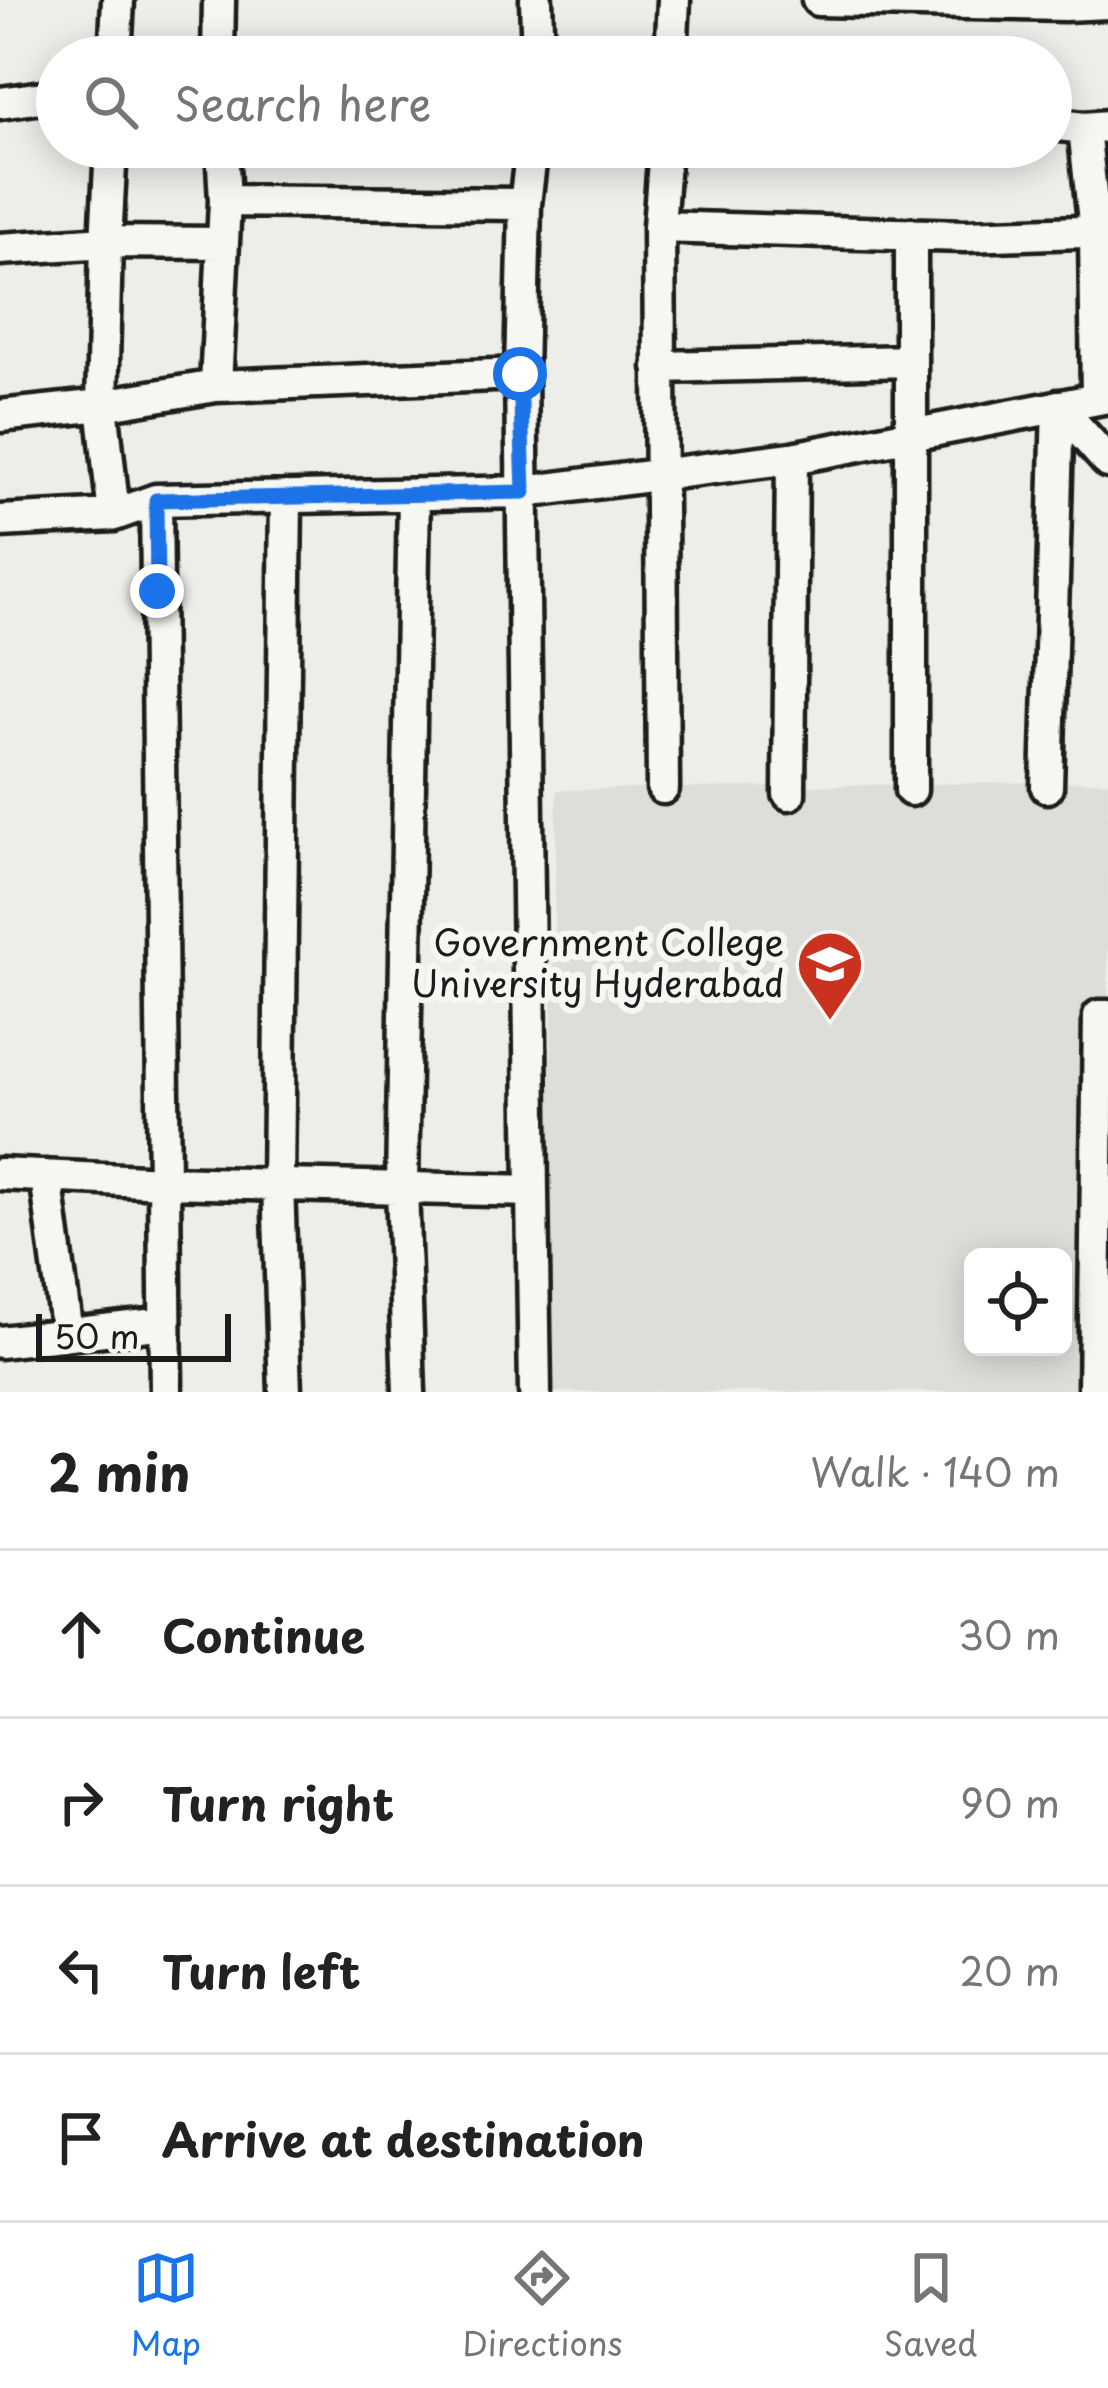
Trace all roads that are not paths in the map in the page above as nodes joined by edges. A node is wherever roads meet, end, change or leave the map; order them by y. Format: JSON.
{"nodes":[{"id":1,"x":118,"y":0,"type":"edge"},
{"id":2,"x":219,"y":0,"type":"edge"},
{"id":3,"x":536,"y":0,"type":"edge"},
{"id":4,"x":674,"y":0,"type":"edge"},
{"id":5,"x":818,"y":0,"type":"edge"},
{"id":6,"x":1108,"y":3,"type":"edge"},
{"id":7,"x":117,"y":36,"type":"edge"},
{"id":8,"x":218,"y":36,"type":"edge"},
{"id":9,"x":537,"y":36,"type":"edge"},
{"id":10,"x":672,"y":36,"type":"edge"},
{"id":11,"x":36,"y":98,"type":"edge"},
{"id":12,"x":0,"y":103,"type":"edge"},
{"id":13,"x":1096,"y":127,"type":"edge"},
{"id":14,"x":110,"y":168,"type":"edge"},
{"id":15,"x":223,"y":168,"type":"edge"},
{"id":16,"x":529,"y":168,"type":"edge"},
{"id":17,"x":663,"y":168,"type":"edge"},
{"id":18,"x":225,"y":201,"type":"junction"},
{"id":19,"x":525,"y":204,"type":"junction"},
{"id":20,"x":659,"y":226,"type":"junction"},
{"id":21,"x":1102,"y":231,"type":"edge"},
{"id":22,"x":911,"y":234,"type":"junction"},
{"id":23,"x":106,"y":242,"type":"junction"},
{"id":24,"x":222,"y":243,"type":"junction"},
{"id":25,"x":0,"y":248,"type":"edge"},
{"id":26,"x":911,"y":361,"type":"junction"},
{"id":27,"x":659,"y":367,"type":"junction"},
{"id":28,"x":520,"y":374,"type":"junction"},
{"id":29,"x":216,"y":386,"type":"junction"},
{"id":30,"x":1103,"y":398,"type":"edge"},
{"id":31,"x":102,"y":405,"type":"junction"},
{"id":32,"x":1058,"y":406,"type":"junction"},
{"id":33,"x":0,"y":416,"type":"edge"},
{"id":34,"x":911,"y":435,"type":"junction"},
{"id":35,"x":792,"y":458,"type":"junction"},
{"id":36,"x":1108,"y":462,"type":"edge"},
{"id":37,"x":659,"y":477,"type":"junction"},
{"id":38,"x":524,"y":492,"type":"junction"},
{"id":39,"x":414,"y":495,"type":"junction"},
{"id":40,"x":286,"y":497,"type":"junction"},
{"id":41,"x":156,"y":500,"type":"junction"},
{"id":42,"x":115,"y":515,"type":"junction"},
{"id":43,"x":0,"y":521,"type":"edge"},
{"id":44,"x":663,"y":788,"type":"dead end"},
{"id":45,"x":1047,"y":788,"type":"dead end"},
{"id":46,"x":911,"y":790,"type":"dead end"},
{"id":47,"x":789,"y":794,"type":"dead end"},
{"id":48,"x":1108,"y":1016,"type":"edge"},
{"id":49,"x":0,"y":1174,"type":"edge"},
{"id":50,"x":46,"y":1176,"type":"junction"},
{"id":51,"x":164,"y":1182,"type":"junction"},
{"id":52,"x":278,"y":1184,"type":"junction"},
{"id":53,"x":402,"y":1187,"type":"junction"},
{"id":54,"x":532,"y":1191,"type":"junction"},
{"id":55,"x":165,"y":1323,"type":"junction"},
{"id":56,"x":67,"y":1334,"type":"junction"},
{"id":57,"x":0,"y":1342,"type":"edge"},
{"id":58,"x":166,"y":1392,"type":"edge"},
{"id":59,"x":285,"y":1392,"type":"edge"},
{"id":60,"x":409,"y":1392,"type":"edge"},
{"id":61,"x":535,"y":1392,"type":"edge"},
{"id":62,"x":1094,"y":1392,"type":"edge"}],
"edges":[{"from":1,"to":7,"type":"street"},
{"from":2,"to":8,"type":"street"},
{"from":3,"to":9,"type":"street"},
{"from":4,"to":10,"type":"street"},
{"from":5,"to":6,"type":"street"},
{"from":11,"to":12,"type":"street"},
{"from":13,"to":21,"type":"street"},
{"from":14,"to":23,"type":"street"},
{"from":15,"to":18,"type":"street"},
{"from":16,"to":19,"type":"street"},
{"from":17,"to":20,"type":"street"},
{"from":18,"to":19,"type":"street"},
{"from":18,"to":24,"type":"street"},
{"from":19,"to":28,"type":"street"},
{"from":20,"to":22,"type":"street"},
{"from":20,"to":27,"type":"street"},
{"from":21,"to":22,"type":"street"},
{"from":21,"to":30,"type":"street"},
{"from":22,"to":26,"type":"street"},
{"from":23,"to":24,"type":"street"},
{"from":23,"to":25,"type":"street"},
{"from":23,"to":31,"type":"street"},
{"from":24,"to":29,"type":"street"},
{"from":26,"to":27,"type":"street"},
{"from":26,"to":34,"type":"street"},
{"from":27,"to":37,"type":"street"},
{"from":28,"to":29,"type":"street"},
{"from":28,"to":38,"type":"street"},
{"from":29,"to":31,"type":"street"},
{"from":30,"to":32,"type":"street"},
{"from":31,"to":33,"type":"street"},
{"from":31,"to":42,"type":"street"},
{"from":32,"to":34,"type":"street"},
{"from":32,"to":36,"type":"street"},
{"from":32,"to":45,"type":"street"},
{"from":34,"to":35,"type":"street"},
{"from":34,"to":46,"type":"street"},
{"from":35,"to":37,"type":"street"},
{"from":35,"to":47,"type":"street"},
{"from":37,"to":38,"type":"street"},
{"from":37,"to":44,"type":"street"},
{"from":38,"to":39,"type":"street"},
{"from":38,"to":54,"type":"street"},
{"from":39,"to":40,"type":"street"},
{"from":39,"to":53,"type":"street"},
{"from":40,"to":41,"type":"street"},
{"from":40,"to":52,"type":"street"},
{"from":41,"to":42,"type":"street"},
{"from":41,"to":51,"type":"street"},
{"from":42,"to":43,"type":"street"},
{"from":48,"to":62,"type":"street"},
{"from":49,"to":50,"type":"street"},
{"from":50,"to":51,"type":"street"},
{"from":50,"to":56,"type":"street"},
{"from":51,"to":52,"type":"street"},
{"from":51,"to":55,"type":"street"},
{"from":52,"to":53,"type":"street"},
{"from":52,"to":59,"type":"street"},
{"from":53,"to":54,"type":"street"},
{"from":53,"to":60,"type":"street"},
{"from":54,"to":61,"type":"street"},
{"from":55,"to":56,"type":"street"},
{"from":55,"to":58,"type":"street"},
{"from":56,"to":57,"type":"street"}]}
